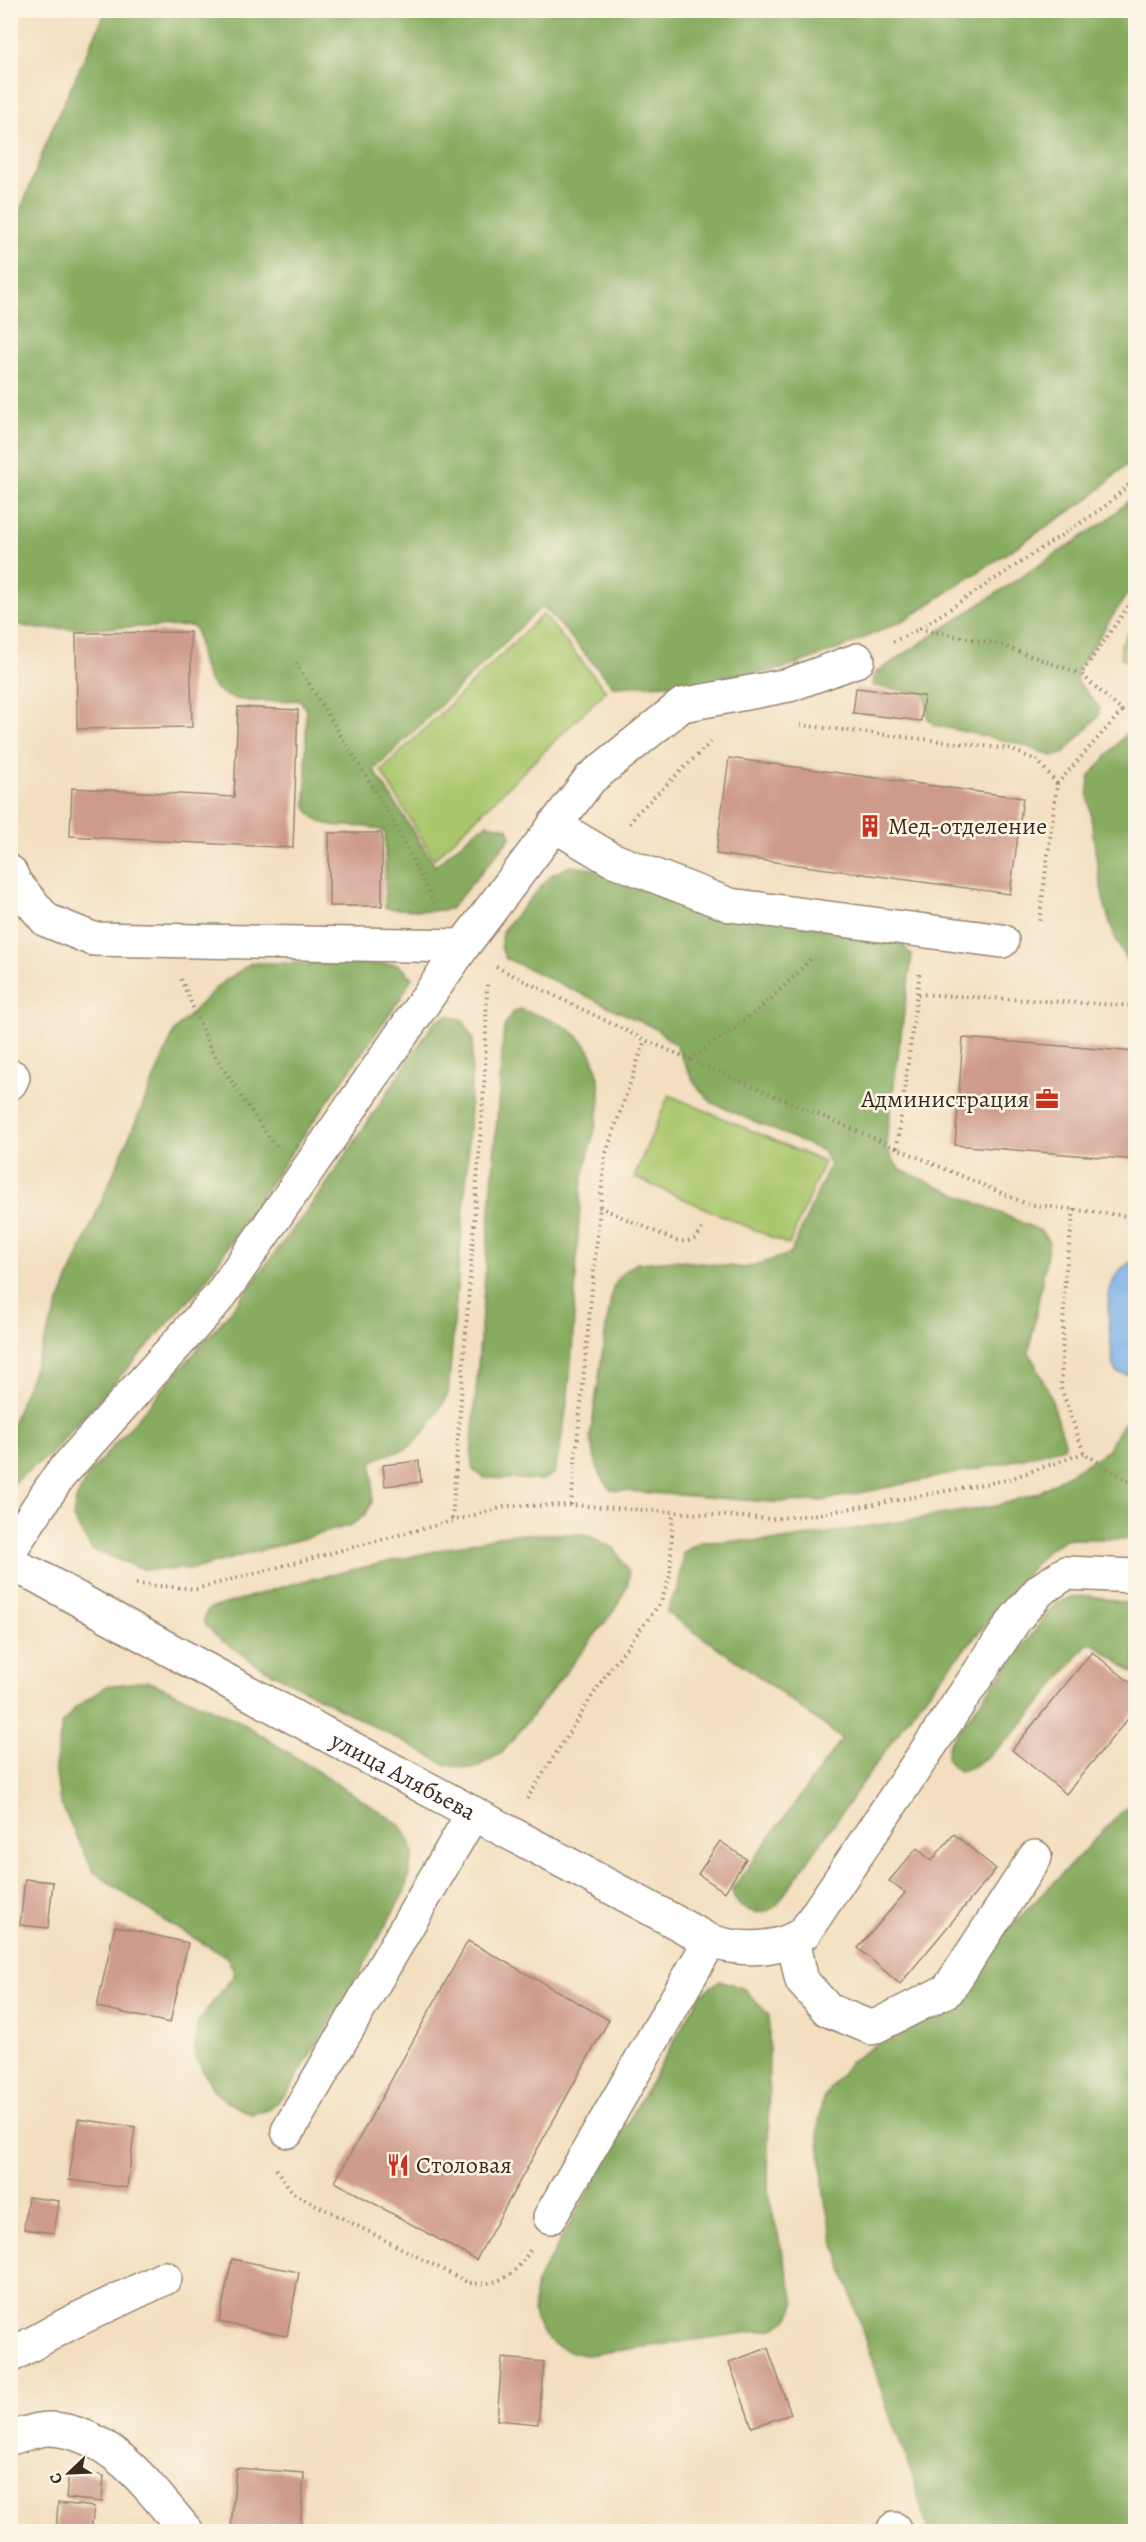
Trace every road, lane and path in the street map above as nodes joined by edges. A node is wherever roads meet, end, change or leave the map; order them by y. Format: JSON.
{"nodes":[{"id":1,"x":1136,"y":478,"type":"edge"},
{"id":2,"x":1136,"y":595,"type":"edge"},
{"id":3,"x":919,"y":629,"type":"junction"},
{"id":4,"x":858,"y":660,"type":"joint"},
{"id":5,"x":1081,"y":674,"type":"junction"},
{"id":6,"x":1136,"y":706,"type":"edge"},
{"id":7,"x":1122,"y":711,"type":"junction"},
{"id":8,"x":792,"y":724,"type":"dead end"},
{"id":9,"x":719,"y":734,"type":"dead end"},
{"id":10,"x":1057,"y":784,"type":"junction"},
{"id":11,"x":554,"y":825,"type":"junction"},
{"id":12,"x":611,"y":859,"type":"junction"},
{"id":13,"x":10,"y":872,"type":"edge"},
{"id":14,"x":835,"y":919,"type":"junction"},
{"id":15,"x":923,"y":931,"type":"junction"},
{"id":16,"x":1002,"y":941,"type":"joint"},
{"id":17,"x":175,"y":942,"type":"junction"},
{"id":18,"x":475,"y":954,"type":"junction"},
{"id":19,"x":918,"y":994,"type":"junction"},
{"id":20,"x":1136,"y":1006,"type":"edge"},
{"id":21,"x":645,"y":1040,"type":"junction"},
{"id":22,"x":689,"y":1059,"type":"junction"},
{"id":23,"x":897,"y":1148,"type":"junction"},
{"id":24,"x":304,"y":1175,"type":"junction"},
{"id":25,"x":599,"y":1208,"type":"junction"},
{"id":26,"x":1074,"y":1209,"type":"junction"},
{"id":27,"x":1136,"y":1217,"type":"edge"},
{"id":28,"x":704,"y":1225,"type":"dead end"},
{"id":29,"x":469,"y":1309,"type":"dead end"},
{"id":30,"x":1084,"y":1453,"type":"junction"},
{"id":31,"x":1136,"y":1486,"type":"edge"},
{"id":32,"x":571,"y":1505,"type":"junction"},
{"id":33,"x":674,"y":1512,"type":"junction"},
{"id":34,"x":452,"y":1519,"type":"junction"},
{"id":35,"x":10,"y":1550,"type":"edge"},
{"id":36,"x":10,"y":1564,"type":"edge"},
{"id":37,"x":1136,"y":1576,"type":"edge"},
{"id":38,"x":128,"y":1584,"type":"dead end"},
{"id":39,"x":473,"y":1813,"type":"junction"},
{"id":40,"x":508,"y":1830,"type":"junction"},
{"id":41,"x":1035,"y":1857,"type":"dead end"},
{"id":42,"x":798,"y":1936,"type":"junction"},
{"id":43,"x":710,"y":1941,"type":"junction"},
{"id":44,"x":288,"y":2131,"type":"joint"},
{"id":45,"x":550,"y":2217,"type":"joint"},
{"id":46,"x":165,"y":2278,"type":"dead end"},
{"id":47,"x":10,"y":2356,"type":"edge"},
{"id":48,"x":10,"y":2438,"type":"edge"},
{"id":49,"x":188,"y":2532,"type":"edge"}],
"edges":[{"from":1,"to":3,"type":"path"},
{"from":2,"to":5,"type":"path"},
{"from":3,"to":4,"type":"path"},
{"from":3,"to":5,"type":"path"},
{"from":4,"to":11,"type":"street"},
{"from":5,"to":7,"type":"path"},
{"from":6,"to":7,"type":"path"},
{"from":7,"to":10,"type":"path"},
{"from":8,"to":10,"type":"path"},
{"from":9,"to":12,"type":"path"},
{"from":10,"to":16,"type":"path"},
{"from":11,"to":12,"type":"street"},
{"from":11,"to":18,"type":"street"},
{"from":12,"to":14,"type":"street"},
{"from":13,"to":17,"type":"street"},
{"from":14,"to":15,"type":"street"},
{"from":14,"to":22,"type":"path"},
{"from":15,"to":16,"type":"street"},
{"from":15,"to":19,"type":"path"},
{"from":17,"to":18,"type":"street"},
{"from":17,"to":24,"type":"path"},
{"from":18,"to":21,"type":"path"},
{"from":18,"to":24,"type":"street"},
{"from":19,"to":20,"type":"path"},
{"from":19,"to":23,"type":"path"},
{"from":21,"to":22,"type":"path"},
{"from":21,"to":25,"type":"path"},
{"from":22,"to":23,"type":"path"},
{"from":23,"to":26,"type":"path"},
{"from":24,"to":35,"type":"street"},
{"from":25,"to":28,"type":"path"},
{"from":25,"to":32,"type":"path"},
{"from":26,"to":27,"type":"path"},
{"from":26,"to":30,"type":"path"},
{"from":29,"to":34,"type":"path"},
{"from":30,"to":31,"type":"path"},
{"from":30,"to":33,"type":"path"},
{"from":32,"to":33,"type":"path"},
{"from":32,"to":34,"type":"path"},
{"from":33,"to":40,"type":"path"},
{"from":34,"to":38,"type":"path"},
{"from":36,"to":39,"type":"street","name":"улица Алябьева"},
{"from":37,"to":42,"type":"street"},
{"from":39,"to":40,"type":"street","name":"улица Алябьева"},
{"from":39,"to":44,"type":"street"},
{"from":40,"to":43,"type":"street","name":"улица Алябьева"},
{"from":41,"to":42,"type":"street"},
{"from":42,"to":43,"type":"street","name":"улица Алябьева"},
{"from":43,"to":45,"type":"street"},
{"from":44,"to":45,"type":"path"},
{"from":46,"to":47,"type":"street"},
{"from":48,"to":49,"type":"street"}]}
